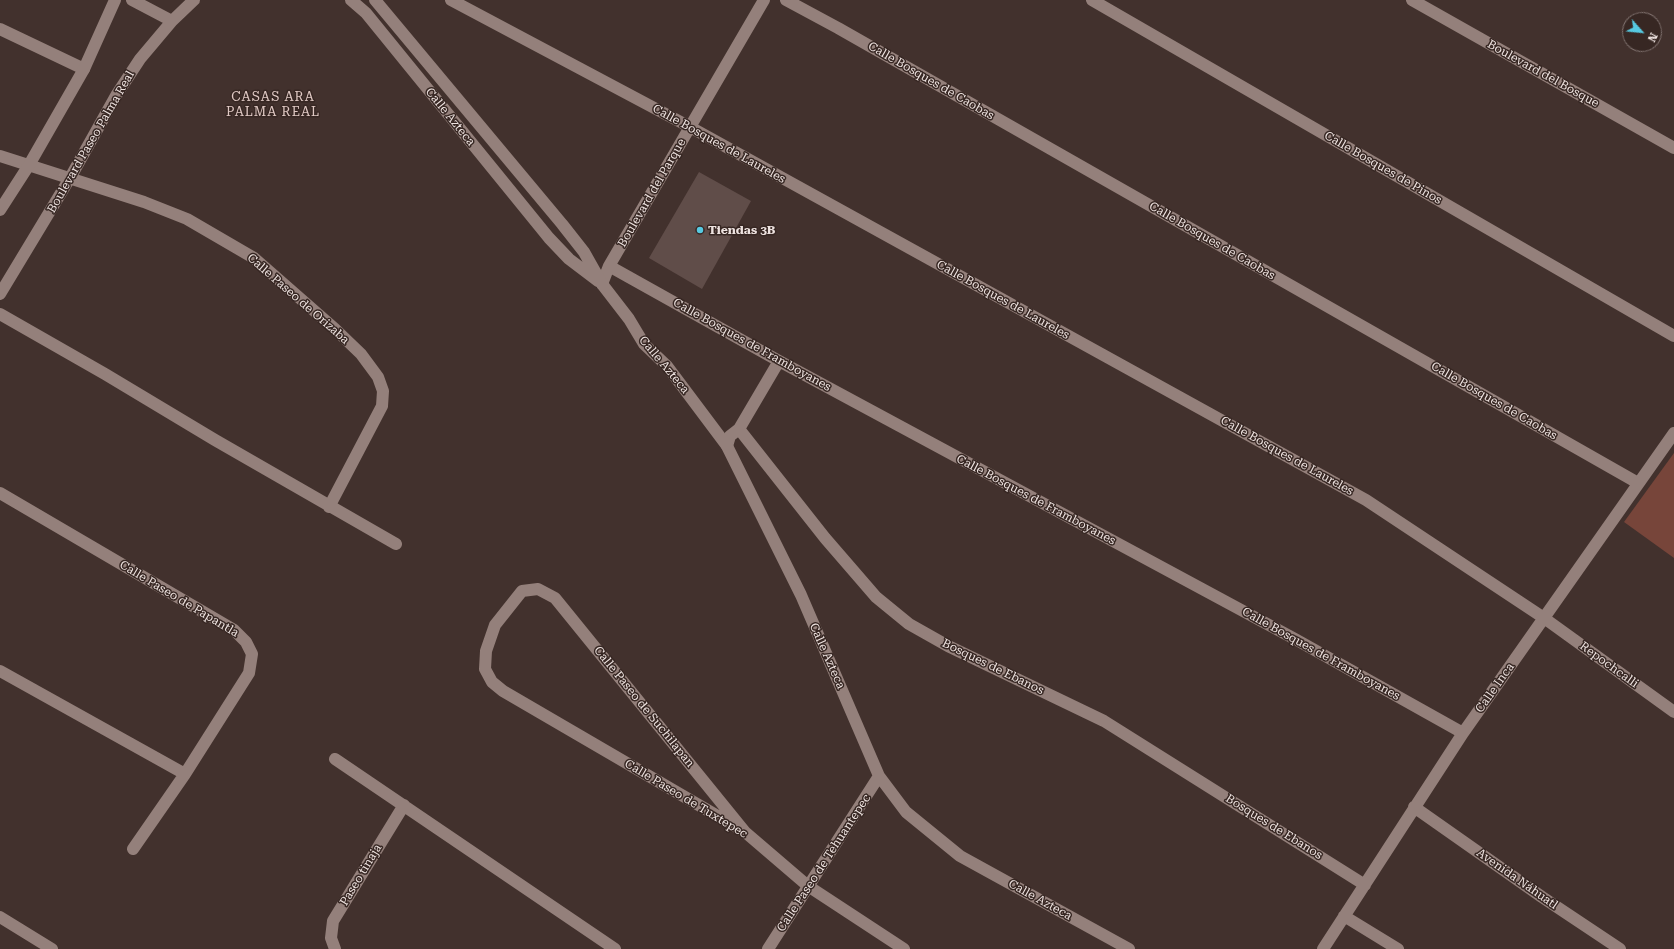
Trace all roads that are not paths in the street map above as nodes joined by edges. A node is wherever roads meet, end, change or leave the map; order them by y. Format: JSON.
{"nodes":[{"id":1,"x":115,"y":0,"type":"edge"},
{"id":2,"x":132,"y":0,"type":"edge"},
{"id":3,"x":194,"y":0,"type":"edge"},
{"id":4,"x":351,"y":0,"type":"edge"},
{"id":5,"x":375,"y":0,"type":"edge"},
{"id":6,"x":451,"y":0,"type":"edge"},
{"id":7,"x":764,"y":0,"type":"edge"},
{"id":8,"x":786,"y":0,"type":"edge"},
{"id":9,"x":1092,"y":0,"type":"edge"},
{"id":10,"x":1412,"y":0,"type":"edge"},
{"id":11,"x":172,"y":21,"type":"junction"},
{"id":12,"x":0,"y":29,"type":"edge"},
{"id":13,"x":84,"y":69,"type":"junction"},
{"id":14,"x":690,"y":127,"type":"junction"},
{"id":15,"x":1674,"y":148,"type":"edge"},
{"id":16,"x":0,"y":156,"type":"edge"},
{"id":17,"x":29,"y":165,"type":"junction"},
{"id":18,"x":70,"y":178,"type":"junction"},
{"id":19,"x":0,"y":210,"type":"edge"},
{"id":20,"x":609,"y":266,"type":"junction"},
{"id":21,"x":602,"y":284,"type":"junction"},
{"id":22,"x":0,"y":294,"type":"edge"},
{"id":23,"x":0,"y":314,"type":"edge"},
{"id":24,"x":1674,"y":336,"type":"edge"},
{"id":25,"x":779,"y":361,"type":"junction"},
{"id":26,"x":739,"y":429,"type":"junction"},
{"id":27,"x":1674,"y":433,"type":"edge"},
{"id":28,"x":727,"y":446,"type":"junction"},
{"id":29,"x":1638,"y":483,"type":"junction"},
{"id":30,"x":0,"y":493,"type":"edge"},
{"id":31,"x":329,"y":507,"type":"junction"},
{"id":32,"x":396,"y":544,"type":"dead end"},
{"id":33,"x":538,"y":589,"type":"joint"},
{"id":34,"x":1544,"y":618,"type":"junction"},
{"id":35,"x":0,"y":671,"type":"edge"},
{"id":36,"x":1674,"y":712,"type":"edge"},
{"id":37,"x":1463,"y":733,"type":"junction"},
{"id":38,"x":335,"y":759,"type":"dead end"},
{"id":39,"x":185,"y":774,"type":"junction"},
{"id":40,"x":879,"y":776,"type":"junction"},
{"id":41,"x":404,"y":805,"type":"junction"},
{"id":42,"x":1414,"y":807,"type":"junction"},
{"id":43,"x":745,"y":832,"type":"junction"},
{"id":44,"x":134,"y":849,"type":"dead end"},
{"id":45,"x":1365,"y":885,"type":"junction"},
{"id":46,"x":808,"y":886,"type":"junction"},
{"id":47,"x":1344,"y":916,"type":"junction"},
{"id":48,"x":0,"y":918,"type":"edge"},
{"id":49,"x":52,"y":949,"type":"edge"},
{"id":50,"x":335,"y":949,"type":"edge"},
{"id":51,"x":615,"y":949,"type":"edge"},
{"id":52,"x":768,"y":949,"type":"edge"},
{"id":53,"x":904,"y":949,"type":"edge"},
{"id":54,"x":1129,"y":949,"type":"edge"},
{"id":55,"x":1323,"y":949,"type":"edge"},
{"id":56,"x":1398,"y":949,"type":"edge"},
{"id":57,"x":1620,"y":949,"type":"edge"}],
"edges":[{"from":1,"to":13,"type":"street"},
{"from":2,"to":11,"type":"street"},
{"from":3,"to":11,"type":"street","name":"Boulevard Paseo Palma Real"},
{"from":4,"to":21,"type":"street","name":"Calle Azteca"},
{"from":5,"to":21,"type":"street","name":"Calle Azteca"},
{"from":6,"to":14,"type":"street","name":"Calle Bosques de Laureles"},
{"from":7,"to":14,"type":"street","name":"Boulevard del Parque"},
{"from":8,"to":29,"type":"street","name":"Calle Bosques de Caobas"},
{"from":9,"to":24,"type":"street","name":"Calle Bosques de Pinos"},
{"from":10,"to":15,"type":"street","name":"Boulevard del Bosque"},
{"from":11,"to":18,"type":"street","name":"Boulevard Paseo Palma Real"},
{"from":12,"to":13,"type":"street"},
{"from":13,"to":17,"type":"street"},
{"from":14,"to":20,"type":"street","name":"Boulevard del Parque"},
{"from":14,"to":34,"type":"street","name":"Calle Bosques de Laureles"},
{"from":16,"to":17,"type":"street","name":"Calle Paseo de Orizaba"},
{"from":17,"to":18,"type":"street","name":"Calle Paseo de Orizaba"},
{"from":17,"to":19,"type":"street"},
{"from":18,"to":22,"type":"street","name":"Boulevard Paseo Palma Real"},
{"from":18,"to":31,"type":"street","name":"Calle Paseo de Orizaba"},
{"from":20,"to":21,"type":"street","name":"Boulevard del Parque"},
{"from":20,"to":25,"type":"street","name":"Calle Bosques de Framboyanes"},
{"from":21,"to":28,"type":"street","name":"Calle Azteca"},
{"from":23,"to":31,"type":"street"},
{"from":25,"to":26,"type":"street"},
{"from":25,"to":37,"type":"street","name":"Calle Bosques de Framboyanes"},
{"from":26,"to":28,"type":"street"},
{"from":26,"to":45,"type":"street","name":"Bosques de Ebanos"},
{"from":27,"to":29,"type":"street","name":"Calle Inca"},
{"from":28,"to":40,"type":"street","name":"Calle Azteca"},
{"from":29,"to":34,"type":"street","name":"Calle Inca"},
{"from":30,"to":39,"type":"street","name":"Calle Paseo de Papantla"},
{"from":31,"to":32,"type":"street"},
{"from":33,"to":43,"type":"street","name":"Calle Paseo de Suchilapan"},
{"from":33,"to":43,"type":"street","name":"Calle Paseo de Tuxtepec"},
{"from":34,"to":36,"type":"street","name":"Repochcalli"},
{"from":34,"to":37,"type":"street","name":"Calle Inca"},
{"from":35,"to":39,"type":"street"},
{"from":37,"to":42,"type":"street","name":"Calle Inca"},
{"from":38,"to":41,"type":"street"},
{"from":39,"to":44,"type":"street","name":"Calle Paseo de Papantla"},
{"from":40,"to":46,"type":"street","name":"Calle Paseo de Tehuantepec"},
{"from":40,"to":54,"type":"street","name":"Calle Azteca"},
{"from":41,"to":50,"type":"street","name":"Paseo tinaja"},
{"from":41,"to":51,"type":"street"},
{"from":42,"to":45,"type":"street","name":"Calle Inca"},
{"from":42,"to":57,"type":"street","name":"Avenida Náhuatl"},
{"from":43,"to":46,"type":"street","name":"Calle Paseo de Tuxtepec"},
{"from":45,"to":47,"type":"street","name":"Calle Inca"},
{"from":46,"to":52,"type":"street","name":"Calle Paseo de Tehuantepec"},
{"from":46,"to":53,"type":"street","name":"Calle Paseo de Tuxtepec"},
{"from":47,"to":55,"type":"street","name":"Calle Inca"},
{"from":47,"to":56,"type":"street"},
{"from":48,"to":49,"type":"street"}]}
